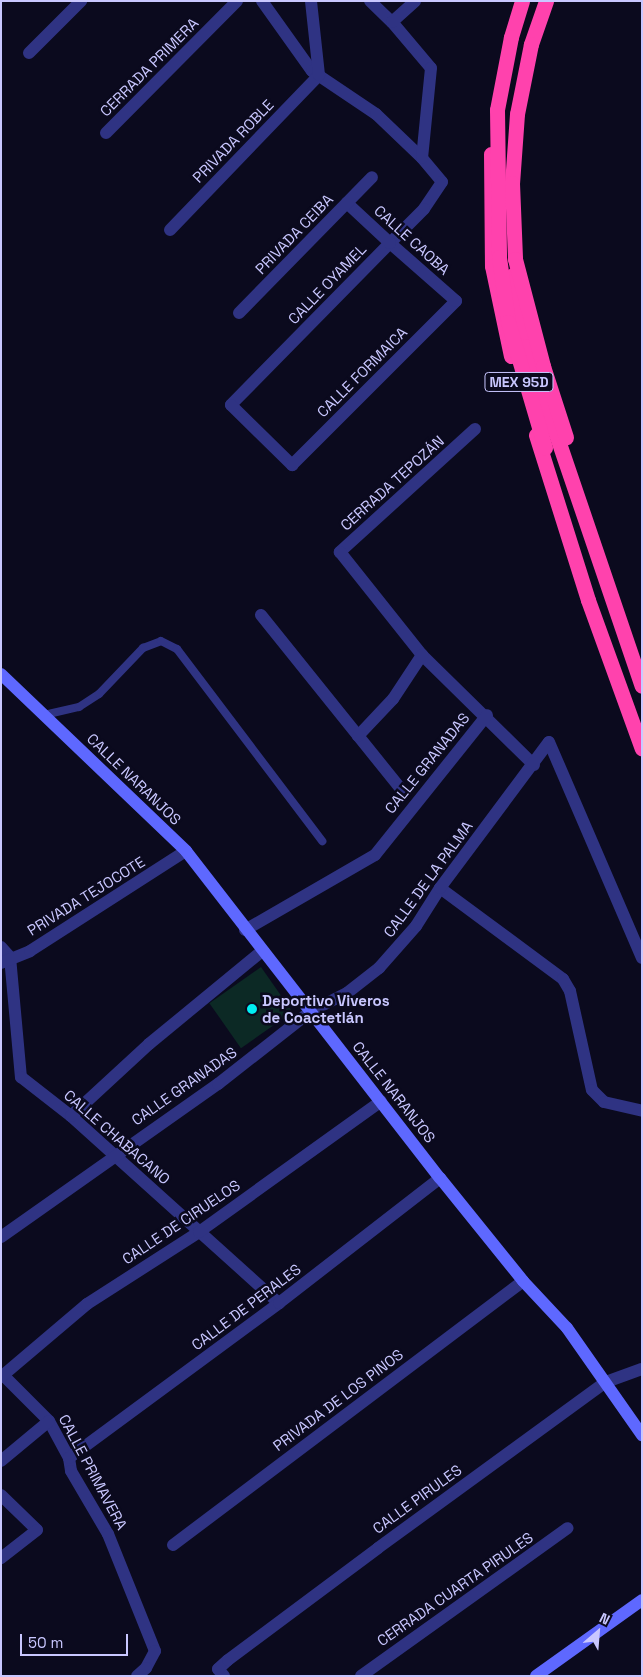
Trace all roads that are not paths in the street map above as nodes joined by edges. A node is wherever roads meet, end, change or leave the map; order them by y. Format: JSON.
{"nodes":[{"id":1,"x":81,"y":1,"type":"edge"},
{"id":2,"x":237,"y":1,"type":"edge"},
{"id":3,"x":262,"y":1,"type":"edge"},
{"id":4,"x":311,"y":1,"type":"edge"},
{"id":5,"x":370,"y":1,"type":"edge"},
{"id":6,"x":415,"y":1,"type":"edge"},
{"id":7,"x":522,"y":1,"type":"edge"},
{"id":8,"x":545,"y":1,"type":"edge"},
{"id":9,"x":392,"y":22,"type":"junction"},
{"id":10,"x":29,"y":53,"type":"dead end"},
{"id":11,"x":319,"y":76,"type":"junction"},
{"id":12,"x":106,"y":133,"type":"dead end"},
{"id":13,"x":422,"y":158,"type":"junction"},
{"id":14,"x":372,"y":177,"type":"dead end"},
{"id":15,"x":347,"y":203,"type":"junction"},
{"id":16,"x":170,"y":230,"type":"dead end"},
{"id":17,"x":390,"y":243,"type":"junction"},
{"id":18,"x":456,"y":301,"type":"joint"},
{"id":19,"x":239,"y":313,"type":"dead end"},
{"id":20,"x":475,"y":429,"type":"dead end"},
{"id":21,"x":292,"y":465,"type":"joint"},
{"id":22,"x":262,"y":615,"type":"dead end"},
{"id":23,"x":422,"y":655,"type":"junction"},
{"id":24,"x":642,"y":663,"type":"edge"},
{"id":25,"x":1,"y":674,"type":"edge"},
{"id":26,"x":642,"y":686,"type":"edge"},
{"id":27,"x":44,"y":715,"type":"junction"},
{"id":28,"x":487,"y":715,"type":"junction"},
{"id":29,"x":642,"y":733,"type":"edge"},
{"id":30,"x":358,"y":736,"type":"junction"},
{"id":31,"x":642,"y":749,"type":"edge"},
{"id":32,"x":534,"y":764,"type":"junction"},
{"id":33,"x":401,"y":789,"type":"dead end"},
{"id":34,"x":322,"y":841,"type":"dead end"},
{"id":35,"x":186,"y":851,"type":"junction"},
{"id":36,"x":440,"y":888,"type":"junction"},
{"id":37,"x":245,"y":930,"type":"junction"},
{"id":38,"x":1,"y":947,"type":"edge"},
{"id":39,"x":261,"y":952,"type":"junction"},
{"id":40,"x":642,"y":958,"type":"edge"},
{"id":41,"x":6,"y":960,"type":"edge"},
{"id":42,"x":311,"y":1011,"type":"junction"},
{"id":43,"x":381,"y":1101,"type":"junction"},
{"id":44,"x":642,"y":1111,"type":"edge"},
{"id":45,"x":71,"y":1116,"type":"junction"},
{"id":46,"x":115,"y":1155,"type":"junction"},
{"id":47,"x":440,"y":1178,"type":"junction"},
{"id":48,"x":199,"y":1232,"type":"junction"},
{"id":49,"x":1,"y":1237,"type":"edge"},
{"id":50,"x":524,"y":1281,"type":"junction"},
{"id":51,"x":279,"y":1303,"type":"junction"},
{"id":52,"x":642,"y":1369,"type":"edge"},
{"id":53,"x":2,"y":1376,"type":"edge"},
{"id":54,"x":606,"y":1382,"type":"junction"},
{"id":55,"x":49,"y":1421,"type":"junction"},
{"id":56,"x":642,"y":1435,"type":"edge"},
{"id":57,"x":69,"y":1458,"type":"junction"},
{"id":58,"x":1,"y":1461,"type":"edge"},
{"id":59,"x":1,"y":1495,"type":"edge"},
{"id":60,"x":568,"y":1528,"type":"dead end"},
{"id":61,"x":172,"y":1545,"type":"dead end"},
{"id":62,"x":1,"y":1558,"type":"edge"},
{"id":63,"x":642,"y":1600,"type":"edge"},
{"id":64,"x":221,"y":1672,"type":"edge"},
{"id":65,"x":137,"y":1676,"type":"edge"},
{"id":66,"x":361,"y":1676,"type":"edge"},
{"id":67,"x":536,"y":1676,"type":"edge"}],
"edges":[{"from":1,"to":10,"type":"street"},
{"from":2,"to":12,"type":"street","name":"CERRADA PRIMERA"},
{"from":3,"to":11,"type":"street"},
{"from":4,"to":11,"type":"street"},
{"from":5,"to":9,"type":"street"},
{"from":6,"to":9,"type":"street"},
{"from":7,"to":29,"type":"highway","bridge":true},
{"from":7,"to":31,"type":"highway","number":"MEX 95D"},
{"from":8,"to":24,"type":"highway","bridge":true},
{"from":8,"to":26,"type":"highway","number":"MEX 95D"},
{"from":9,"to":13,"type":"street"},
{"from":11,"to":13,"type":"street"},
{"from":11,"to":16,"type":"street","name":"PRIVADA ROBLE"},
{"from":13,"to":17,"type":"street","name":"CALLE OYAMEL"},
{"from":14,"to":15,"type":"street","name":"PRIVADA CEIBA"},
{"from":15,"to":17,"type":"street","name":"CALLE CAOBA"},
{"from":15,"to":19,"type":"street","name":"PRIVADA CEIBA"},
{"from":17,"to":18,"type":"street","name":"CALLE CAOBA"},
{"from":17,"to":21,"type":"street","name":"CALLE OYAMEL"},
{"from":18,"to":21,"type":"street","name":"CALLE FORMAICA"},
{"from":20,"to":23,"type":"street","name":"CERRADA TEPOZÁN"},
{"from":22,"to":30,"type":"street"},
{"from":23,"to":28,"type":"street","name":"CERRADA TEPOZÁN"},
{"from":23,"to":30,"type":"street"},
{"from":25,"to":27,"type":"street","name":"CALLE NARANJOS"},
{"from":27,"to":34,"type":"lane"},
{"from":27,"to":35,"type":"street","name":"CALLE NARANJOS"},
{"from":28,"to":32,"type":"street","name":"CERRADA TEPOZÁN"},
{"from":28,"to":37,"type":"street","name":"CALLE GRANADAS"},
{"from":30,"to":33,"type":"street"},
{"from":32,"to":36,"type":"street","name":"CALLE DE LA PALMA"},
{"from":32,"to":40,"type":"street","name":"CALLE DE LA PALMA"},
{"from":35,"to":37,"type":"street","name":"CALLE NARANJOS"},
{"from":35,"to":41,"type":"street","name":"PRIVADA TEJOCOTE"},
{"from":36,"to":42,"type":"street","name":"CALLE DE LA PALMA"},
{"from":36,"to":44,"type":"street"},
{"from":37,"to":39,"type":"street","name":"CALLE NARANJOS"},
{"from":38,"to":41,"type":"street"},
{"from":39,"to":42,"type":"street","name":"CALLE NARANJOS"},
{"from":39,"to":45,"type":"street"},
{"from":41,"to":45,"type":"street","name":"CALLE CHABACANO"},
{"from":42,"to":43,"type":"street","name":"CALLE NARANJOS"},
{"from":42,"to":46,"type":"street","name":"CALLE GRANADAS"},
{"from":43,"to":47,"type":"street","name":"CALLE NARANJOS"},
{"from":43,"to":48,"type":"street","name":"CALLE DE CIRUELOS"},
{"from":45,"to":46,"type":"street","name":"CALLE CHABACANO"},
{"from":46,"to":48,"type":"street","name":"CALLE CHABACANO"},
{"from":46,"to":49,"type":"street","name":"CALLE GRANADAS"},
{"from":47,"to":50,"type":"street","name":"CALLE NARANJOS"},
{"from":47,"to":51,"type":"street","name":"CALLE DE PERALES"},
{"from":48,"to":51,"type":"street","name":"CALLE CHABACANO"},
{"from":48,"to":53,"type":"street","name":"CALLE DE CIRUELOS"},
{"from":50,"to":54,"type":"street","name":"CALLE NARANJOS"},
{"from":50,"to":61,"type":"street","name":"PRIVADA DE LOS PINOS"},
{"from":51,"to":57,"type":"street","name":"CALLE DE PERALES"},
{"from":52,"to":54,"type":"street","name":"CALLE PIRULES"},
{"from":53,"to":55,"type":"street","name":"CALLE PRIMAVERA"},
{"from":54,"to":56,"type":"street","name":"CALLE NARANJOS"},
{"from":54,"to":64,"type":"street","name":"CALLE PIRULES"},
{"from":55,"to":57,"type":"street","name":"CALLE PRIMAVERA"},
{"from":55,"to":58,"type":"street"},
{"from":57,"to":65,"type":"street","name":"CALLE PRIMAVERA"},
{"from":59,"to":62,"type":"street"},
{"from":60,"to":66,"type":"street","name":"CERRADA CUARTA PIRULES"},
{"from":63,"to":67,"type":"street"}]}
